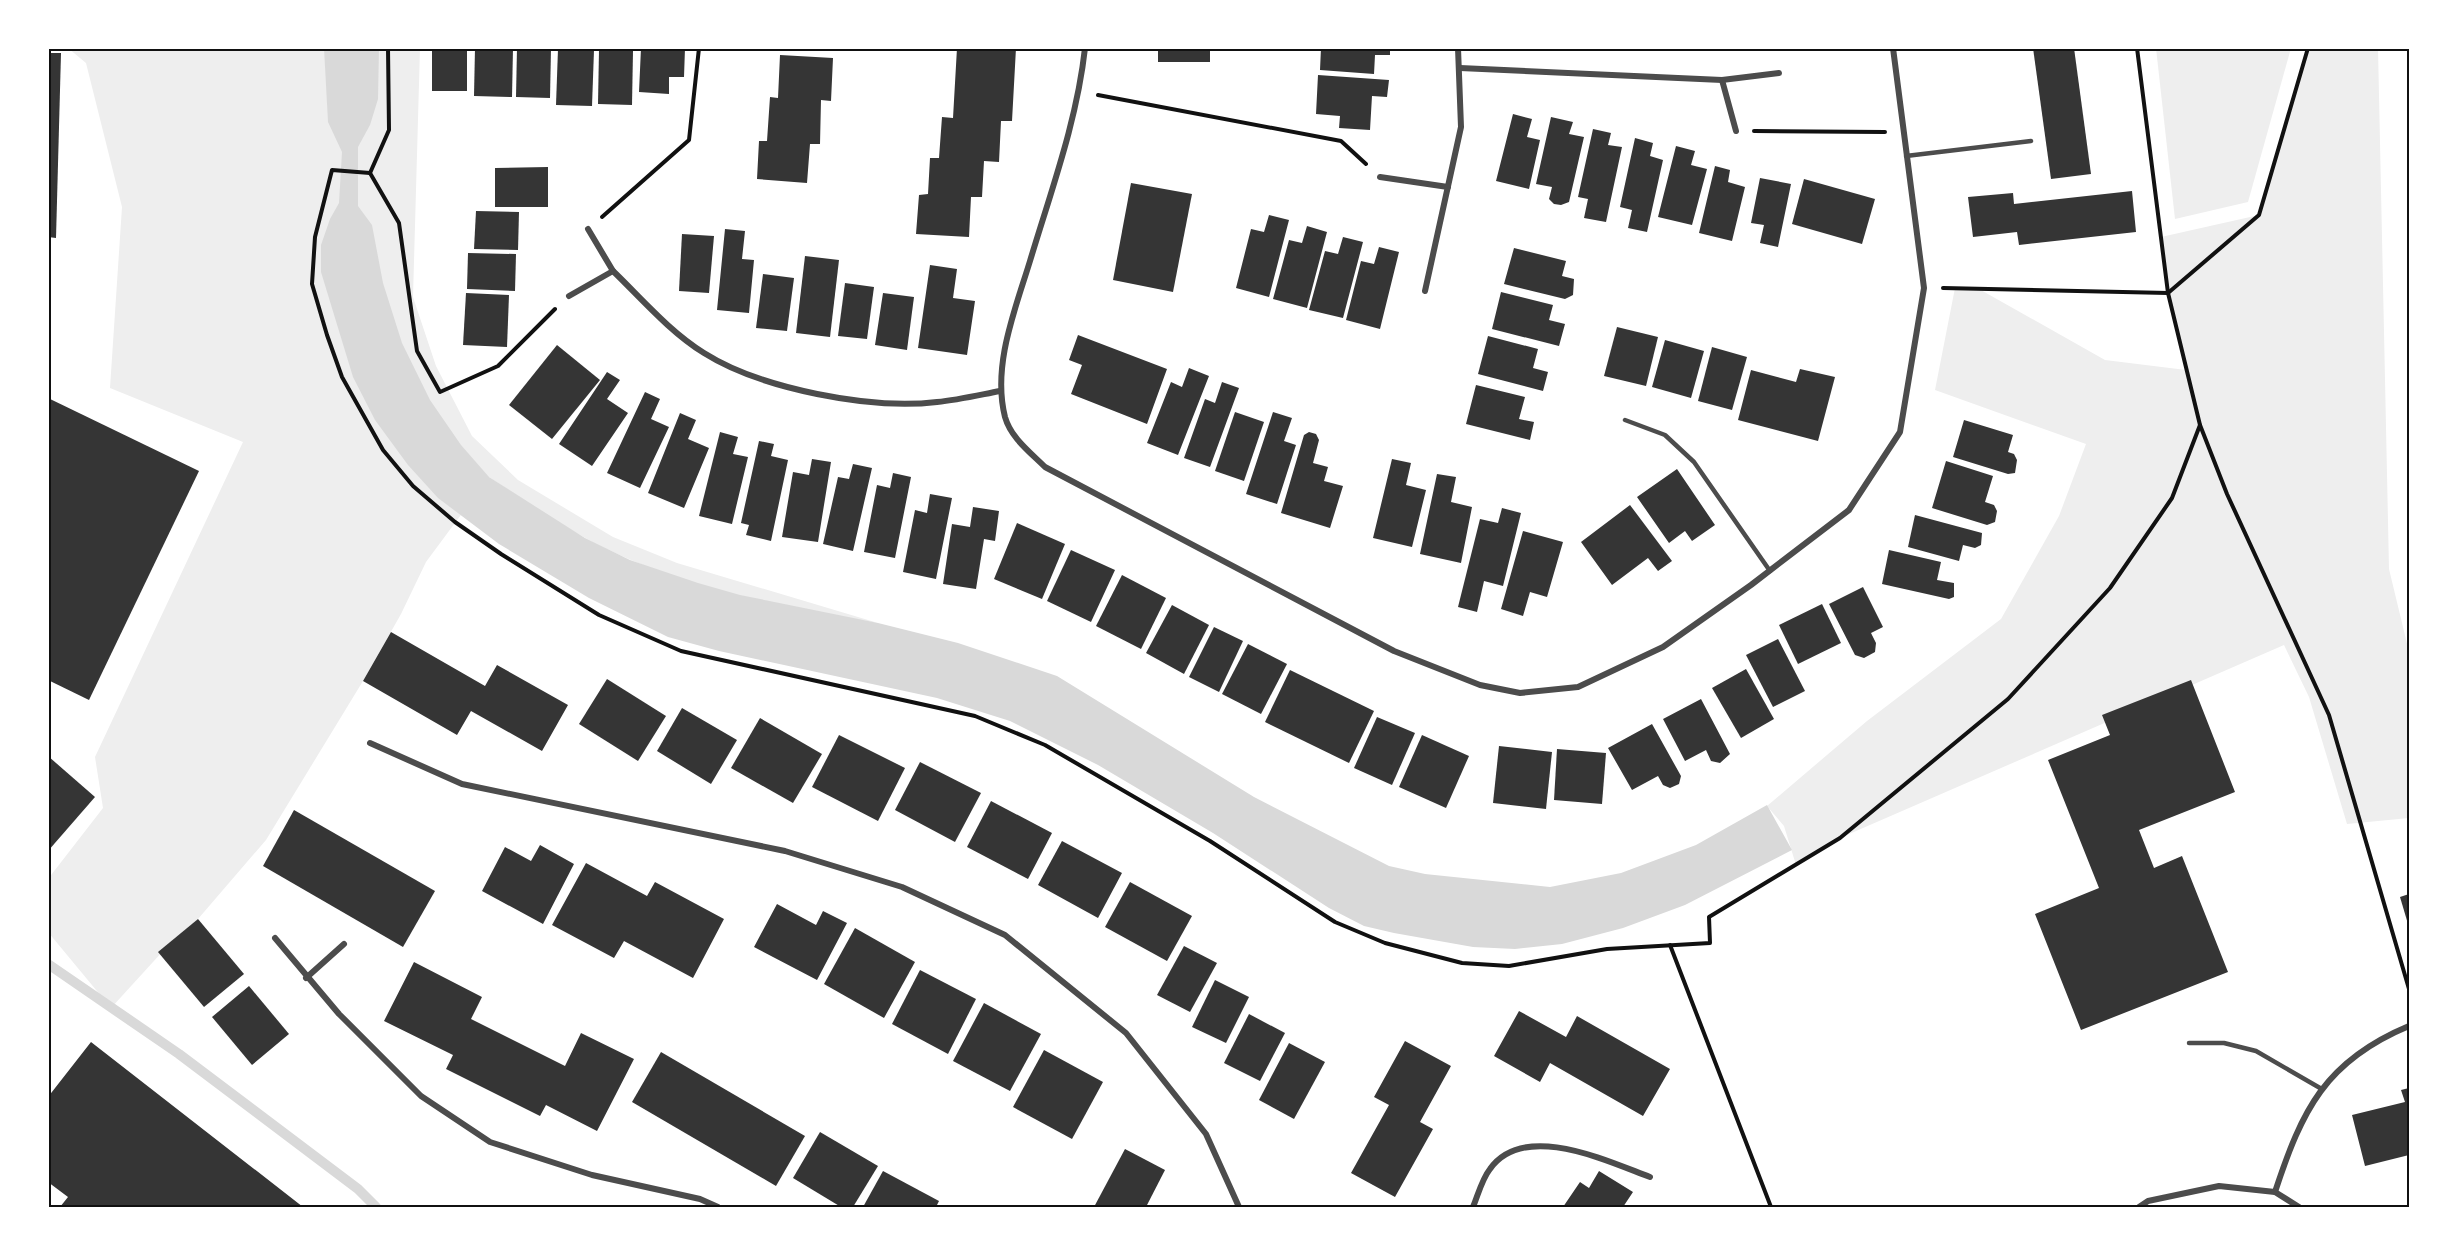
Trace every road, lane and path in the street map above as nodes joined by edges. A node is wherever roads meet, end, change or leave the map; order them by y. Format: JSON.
{"nodes":[{"id":1,"x":388,"y":48,"type":"edge"},
{"id":2,"x":699,"y":48,"type":"edge"},
{"id":3,"x":1085,"y":48,"type":"edge"},
{"id":4,"x":1458,"y":48,"type":"edge"},
{"id":5,"x":1893,"y":48,"type":"edge"},
{"id":6,"x":2137,"y":48,"type":"edge"},
{"id":7,"x":2308,"y":48,"type":"edge"},
{"id":8,"x":1460,"y":68,"type":"junction"},
{"id":9,"x":1779,"y":73,"type":"dead end"},
{"id":10,"x":1722,"y":80,"type":"junction"},
{"id":11,"x":1080,"y":92,"type":"junction"},
{"id":12,"x":1736,"y":131,"type":"joint"},
{"id":13,"x":1904,"y":132,"type":"junction"},
{"id":14,"x":2031,"y":141,"type":"dead end"},
{"id":15,"x":1906,"y":156,"type":"junction"},
{"id":16,"x":370,"y":173,"type":"junction"},
{"id":17,"x":1380,"y":177,"type":"joint"},
{"id":18,"x":1448,"y":187,"type":"junction"},
{"id":19,"x":588,"y":229,"type":"joint"},
{"id":20,"x":614,"y":271,"type":"junction"},
{"id":21,"x":1924,"y":288,"type":"junction"},
{"id":22,"x":1425,"y":291,"type":"dead end"},
{"id":23,"x":2168,"y":293,"type":"junction"},
{"id":24,"x":568,"y":296,"type":"joint"},
{"id":25,"x":1000,"y":391,"type":"junction"},
{"id":26,"x":1625,"y":420,"type":"dead end"},
{"id":27,"x":2200,"y":425,"type":"junction"},
{"id":28,"x":1770,"y":571,"type":"junction"},
{"id":29,"x":370,"y":743,"type":"dead end"},
{"id":30,"x":275,"y":938,"type":"dead end"},
{"id":31,"x":344,"y":944,"type":"dead end"},
{"id":32,"x":1670,"y":945,"type":"junction"},
{"id":33,"x":306,"y":978,"type":"junction"},
{"id":34,"x":2409,"y":989,"type":"edge"},
{"id":35,"x":2409,"y":1026,"type":"edge"},
{"id":36,"x":2189,"y":1043,"type":"dead end"},
{"id":37,"x":2320,"y":1088,"type":"junction"},
{"id":38,"x":1650,"y":1177,"type":"dead end"},
{"id":39,"x":2275,"y":1192,"type":"junction"},
{"id":40,"x":718,"y":1207,"type":"edge"},
{"id":41,"x":1239,"y":1207,"type":"edge"},
{"id":42,"x":1473,"y":1207,"type":"edge"},
{"id":43,"x":1771,"y":1207,"type":"edge"},
{"id":44,"x":2139,"y":1207,"type":"edge"},
{"id":45,"x":2299,"y":1207,"type":"edge"}],
"edges":[{"from":1,"to":16,"type":"path"},
{"from":2,"to":19,"type":"path"},
{"from":3,"to":11,"type":"street"},
{"from":4,"to":8,"type":"street"},
{"from":5,"to":13,"type":"street"},
{"from":6,"to":23,"type":"path"},
{"from":7,"to":23,"type":"path"},
{"from":8,"to":10,"type":"street"},
{"from":8,"to":18,"type":"street"},
{"from":9,"to":10,"type":"street"},
{"from":10,"to":12,"type":"street"},
{"from":11,"to":17,"type":"path"},
{"from":11,"to":25,"type":"street"},
{"from":12,"to":13,"type":"path"},
{"from":13,"to":15,"type":"street"},
{"from":14,"to":15,"type":"lane"},
{"from":15,"to":21,"type":"street"},
{"from":16,"to":24,"type":"path"},
{"from":16,"to":32,"type":"path"},
{"from":17,"to":18,"type":"street"},
{"from":18,"to":22,"type":"street"},
{"from":19,"to":20,"type":"street"},
{"from":20,"to":24,"type":"street"},
{"from":20,"to":25,"type":"street"},
{"from":21,"to":23,"type":"path"},
{"from":21,"to":28,"type":"street"},
{"from":23,"to":27,"type":"path"},
{"from":25,"to":28,"type":"street"},
{"from":26,"to":28,"type":"lane"},
{"from":27,"to":32,"type":"path"},
{"from":27,"to":34,"type":"path"},
{"from":29,"to":41,"type":"street"},
{"from":30,"to":33,"type":"street"},
{"from":31,"to":33,"type":"street"},
{"from":32,"to":43,"type":"path"},
{"from":33,"to":40,"type":"street"},
{"from":35,"to":37,"type":"street"},
{"from":36,"to":37,"type":"lane"},
{"from":37,"to":39,"type":"street"},
{"from":38,"to":42,"type":"street"},
{"from":39,"to":44,"type":"street"},
{"from":39,"to":45,"type":"street"}]}
